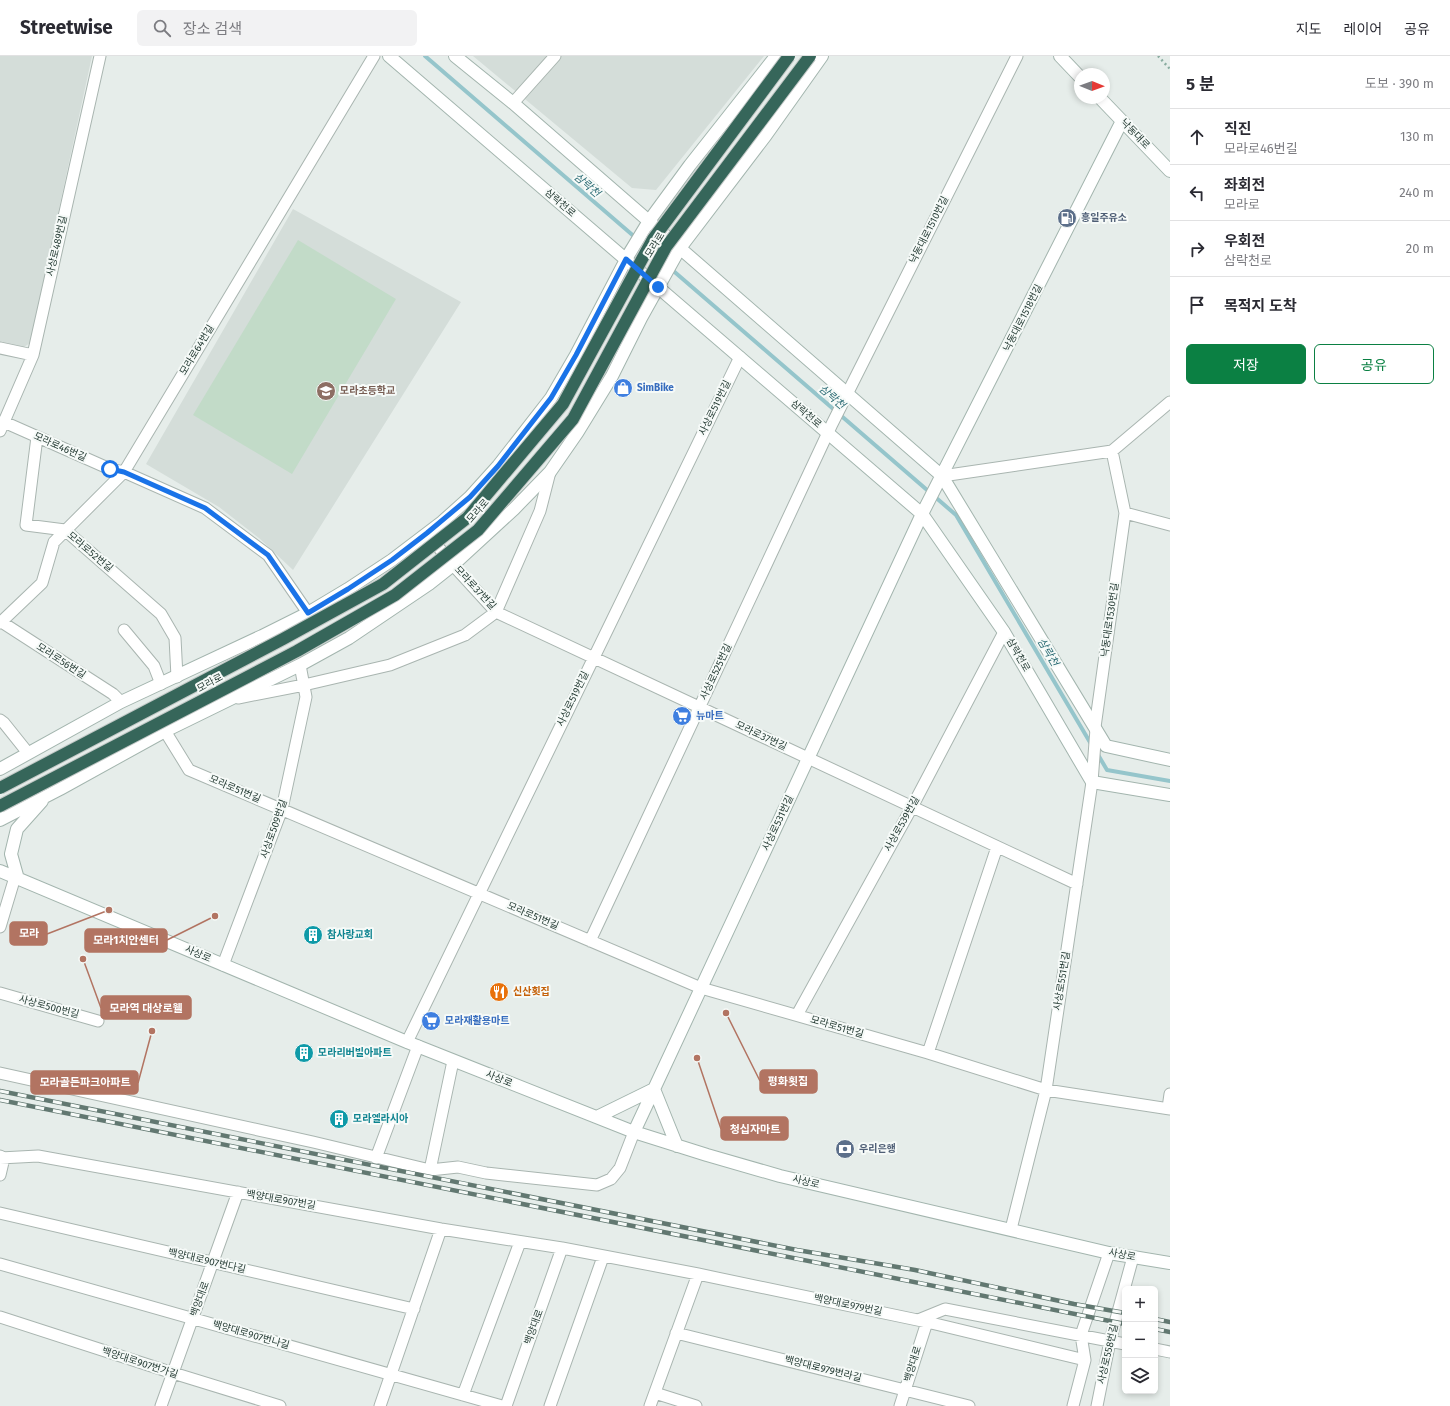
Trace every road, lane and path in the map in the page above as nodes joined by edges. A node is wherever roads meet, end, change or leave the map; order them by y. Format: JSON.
{"nodes":[{"id":1,"x":100,"y":56,"type":"edge"},
{"id":2,"x":374,"y":56,"type":"edge"},
{"id":3,"x":389,"y":56,"type":"edge"},
{"id":4,"x":455,"y":56,"type":"edge"},
{"id":5,"x":555,"y":56,"type":"edge"},
{"id":6,"x":776,"y":56,"type":"edge"},
{"id":7,"x":789,"y":56,"type":"edge"},
{"id":8,"x":810,"y":56,"type":"edge"},
{"id":9,"x":822,"y":56,"type":"edge"},
{"id":10,"x":1016,"y":56,"type":"edge"},
{"id":11,"x":1060,"y":56,"type":"edge"},
{"id":12,"x":1158,"y":56,"type":"edge"},
{"id":13,"x":1170,"y":70,"type":"edge"},
{"id":14,"x":1074,"y":71,"type":"edge"},
{"id":15,"x":513,"y":103,"type":"junction"},
{"id":16,"x":1106,"y":104,"type":"edge"},
{"id":17,"x":1122,"y":121,"type":"junction"},
{"id":18,"x":1170,"y":171,"type":"edge"},
{"id":19,"x":649,"y":222,"type":"junction"},
{"id":20,"x":680,"y":248,"type":"junction"},
{"id":21,"x":626,"y":259,"type":"junction"},
{"id":22,"x":658,"y":287,"type":"junction"},
{"id":23,"x":0,"y":348,"type":"edge"},
{"id":24,"x":33,"y":355,"type":"junction"},
{"id":25,"x":740,"y":357,"type":"junction"},
{"id":26,"x":847,"y":393,"type":"junction"},
{"id":27,"x":1170,"y":402,"type":"edge"},
{"id":28,"x":841,"y":404,"type":"joint"},
{"id":29,"x":1,"y":425,"type":"edge"},
{"id":30,"x":830,"y":428,"type":"junction"},
{"id":31,"x":37,"y":437,"type":"junction"},
{"id":32,"x":1112,"y":451,"type":"junction"},
{"id":33,"x":124,"y":472,"type":"junction"},
{"id":34,"x":550,"y":472,"type":"junction"},
{"id":35,"x":939,"y":481,"type":"junction"},
{"id":36,"x":925,"y":508,"type":"junction"},
{"id":37,"x":1125,"y":513,"type":"junction"},
{"id":38,"x":1170,"y":525,"type":"edge"},
{"id":39,"x":65,"y":530,"type":"junction"},
{"id":40,"x":427,"y":533,"type":"junction"},
{"id":41,"x":453,"y":565,"type":"junction"},
{"id":42,"x":496,"y":612,"type":"junction"},
{"id":43,"x":308,"y":613,"type":"junction"},
{"id":44,"x":0,"y":622,"type":"edge"},
{"id":45,"x":124,"y":630,"type":"dead end"},
{"id":46,"x":1004,"y":632,"type":"junction"},
{"id":47,"x":594,"y":658,"type":"junction"},
{"id":48,"x":300,"y":665,"type":"junction"},
{"id":49,"x":177,"y":677,"type":"junction"},
{"id":50,"x":161,"y":684,"type":"junction"},
{"id":51,"x":304,"y":685,"type":"junction"},
{"id":52,"x":225,"y":701,"type":"junction"},
{"id":53,"x":121,"y":702,"type":"junction"},
{"id":54,"x":699,"y":707,"type":"junction"},
{"id":55,"x":0,"y":720,"type":"edge"},
{"id":56,"x":1096,"y":728,"type":"junction"},
{"id":57,"x":165,"y":731,"type":"junction"},
{"id":58,"x":28,"y":753,"type":"junction"},
{"id":59,"x":808,"y":758,"type":"junction"},
{"id":60,"x":1170,"y":760,"type":"edge"},
{"id":61,"x":0,"y":769,"type":"edge"},
{"id":62,"x":1092,"y":782,"type":"junction"},
{"id":63,"x":0,"y":788,"type":"edge"},
{"id":64,"x":1170,"y":794,"type":"edge"},
{"id":65,"x":48,"y":795,"type":"junction"},
{"id":66,"x":0,"y":806,"type":"edge"},
{"id":67,"x":912,"y":807,"type":"junction"},
{"id":68,"x":282,"y":809,"type":"junction"},
{"id":69,"x":0,"y":820,"type":"edge"},
{"id":70,"x":997,"y":847,"type":"junction"},
{"id":71,"x":1,"y":872,"type":"edge"},
{"id":72,"x":17,"y":878,"type":"junction"},
{"id":73,"x":1077,"y":884,"type":"junction"},
{"id":74,"x":479,"y":894,"type":"junction"},
{"id":75,"x":0,"y":927,"type":"edge"},
{"id":76,"x":590,"y":941,"type":"junction"},
{"id":77,"x":223,"y":965,"type":"junction"},
{"id":78,"x":701,"y":988,"type":"junction"},
{"id":79,"x":0,"y":993,"type":"edge"},
{"id":80,"x":797,"y":1016,"type":"junction"},
{"id":81,"x":98,"y":1020,"type":"dead end"},
{"id":82,"x":412,"y":1044,"type":"junction"},
{"id":83,"x":928,"y":1053,"type":"junction"},
{"id":84,"x":453,"y":1060,"type":"junction"},
{"id":85,"x":0,"y":1072,"type":"edge"},
{"id":86,"x":654,"y":1089,"type":"junction"},
{"id":87,"x":1046,"y":1090,"type":"junction"},
{"id":88,"x":1170,"y":1094,"type":"edge"},
{"id":89,"x":1169,"y":1108,"type":"edge"},
{"id":90,"x":597,"y":1117,"type":"junction"},
{"id":91,"x":634,"y":1132,"type":"junction"},
{"id":92,"x":677,"y":1146,"type":"junction"},
{"id":93,"x":1,"y":1157,"type":"edge"},
{"id":94,"x":376,"y":1158,"type":"junction"},
{"id":95,"x":430,"y":1170,"type":"junction"},
{"id":96,"x":0,"y":1175,"type":"edge"},
{"id":97,"x":238,"y":1192,"type":"junction"},
{"id":98,"x":0,"y":1213,"type":"edge"},
{"id":99,"x":441,"y":1229,"type":"junction"},
{"id":100,"x":1011,"y":1229,"type":"junction"},
{"id":101,"x":520,"y":1242,"type":"junction"},
{"id":102,"x":562,"y":1248,"type":"junction"},
{"id":103,"x":1109,"y":1252,"type":"junction"},
{"id":104,"x":604,"y":1257,"type":"junction"},
{"id":105,"x":1133,"y":1257,"type":"junction"},
{"id":106,"x":214,"y":1262,"type":"junction"},
{"id":107,"x":0,"y":1264,"type":"edge"},
{"id":108,"x":1170,"y":1264,"type":"edge"},
{"id":109,"x":698,"y":1274,"type":"junction"},
{"id":110,"x":414,"y":1309,"type":"junction"},
{"id":111,"x":0,"y":1317,"type":"edge"},
{"id":112,"x":193,"y":1319,"type":"junction"},
{"id":113,"x":922,"y":1321,"type":"junction"},
{"id":114,"x":676,"y":1333,"type":"junction"},
{"id":115,"x":1080,"y":1335,"type":"junction"},
{"id":116,"x":1110,"y":1341,"type":"junction"},
{"id":117,"x":1122,"y":1343,"type":"edge"},
{"id":118,"x":1158,"y":1350,"type":"edge"},
{"id":119,"x":1170,"y":1352,"type":"edge"},
{"id":120,"x":1085,"y":1360,"type":"junction"},
{"id":121,"x":173,"y":1373,"type":"junction"},
{"id":122,"x":391,"y":1375,"type":"junction"},
{"id":123,"x":905,"y":1390,"type":"junction"},
{"id":124,"x":655,"y":1393,"type":"junction"},
{"id":125,"x":463,"y":1395,"type":"junction"},
{"id":126,"x":161,"y":1406,"type":"edge"},
{"id":127,"x":280,"y":1406,"type":"edge"},
{"id":128,"x":380,"y":1406,"type":"edge"},
{"id":129,"x":502,"y":1406,"type":"edge"},
{"id":130,"x":506,"y":1406,"type":"edge"},
{"id":131,"x":550,"y":1406,"type":"edge"},
{"id":132,"x":650,"y":1406,"type":"edge"},
{"id":133,"x":696,"y":1406,"type":"edge"},
{"id":134,"x":900,"y":1406,"type":"edge"},
{"id":135,"x":969,"y":1406,"type":"edge"},
{"id":136,"x":1073,"y":1406,"type":"edge"},
{"id":137,"x":1097,"y":1406,"type":"edge"}],
"edges":[{"from":1,"to":24,"type":"street","name":"사상로489번길"},
{"from":2,"to":33,"type":"street","name":"모라로64번길"},
{"from":3,"to":21,"type":"main road","name":"삼락천로"},
{"from":4,"to":15,"type":"main road"},
{"from":5,"to":15,"type":"street"},
{"from":6,"to":19,"type":"main road","name":"모라로"},
{"from":7,"to":63,"type":"highway","name":"모라로","bridge":true},
{"from":8,"to":66,"type":"highway","name":"모라로","bridge":true},
{"from":9,"to":20,"type":"main road"},
{"from":10,"to":26,"type":"street","name":"낙동대로1510번길"},
{"from":11,"to":14,"type":"main road"},
{"from":12,"to":13,"type":"path"},
{"from":15,"to":19,"type":"main road"},
{"from":16,"to":17,"type":"main road","name":"낙동대로"},
{"from":17,"to":18,"type":"main road","name":"낙동대로"},
{"from":17,"to":35,"type":"main road","name":"낙동대로1518번길"},
{"from":19,"to":20,"type":"main road"},
{"from":19,"to":21,"type":"main road","name":"모라로"},
{"from":20,"to":22,"type":"main road"},
{"from":20,"to":26,"type":"main road"},
{"from":21,"to":22,"type":"main road","name":"삼락천로"},
{"from":21,"to":40,"type":"main road","name":"모라로"},
{"from":22,"to":25,"type":"main road","name":"삼락천로"},
{"from":22,"to":34,"type":"main road"},
{"from":23,"to":24,"type":"street"},
{"from":24,"to":29,"type":"street","name":"사상로489번길"},
{"from":25,"to":30,"type":"main road","name":"삼락천로"},
{"from":25,"to":47,"type":"street","name":"사상로519번길"},
{"from":26,"to":28,"type":"street","name":"낙동대로1510번길"},
{"from":26,"to":35,"type":"main road"},
{"from":27,"to":32,"type":"street"},
{"from":28,"to":30,"type":"street","name":"사상로525번길"},
{"from":29,"to":31,"type":"street","name":"모라로46번길"},
{"from":30,"to":36,"type":"main road","name":"삼락천로"},
{"from":30,"to":54,"type":"street","name":"사상로525번길"},
{"from":31,"to":33,"type":"street","name":"모라로46번길"},
{"from":31,"to":39,"type":"street","name":"모라로52번길"},
{"from":32,"to":35,"type":"street"},
{"from":32,"to":37,"type":"street","name":"낙동대로1530번길"},
{"from":33,"to":39,"type":"street","name":"모라로64번길"},
{"from":33,"to":43,"type":"street","name":"모라로46번길"},
{"from":34,"to":41,"type":"main road"},
{"from":34,"to":42,"type":"street"},
{"from":35,"to":36,"type":"main road","name":"낙동대로1518번길"},
{"from":35,"to":56,"type":"main road"},
{"from":36,"to":46,"type":"main road","name":"삼락천로"},
{"from":36,"to":59,"type":"main road","name":"사상로531번길"},
{"from":37,"to":38,"type":"street"},
{"from":37,"to":56,"type":"street","name":"낙동대로1530번길"},
{"from":39,"to":44,"type":"street","name":"모라로64번길"},
{"from":39,"to":49,"type":"street","name":"모라로52번길"},
{"from":40,"to":41,"type":"street","name":"모라로37번길"},
{"from":40,"to":43,"type":"main road","name":"모라로"},
{"from":41,"to":42,"type":"street","name":"모라로37번길"},
{"from":41,"to":48,"type":"main road"},
{"from":42,"to":47,"type":"street","name":"모라로37번길"},
{"from":42,"to":51,"type":"street"},
{"from":43,"to":49,"type":"main road","name":"모라로"},
{"from":44,"to":53,"type":"street","name":"모라로56번길"},
{"from":45,"to":50,"type":"street"},
{"from":46,"to":62,"type":"main road","name":"삼락천로"},
{"from":46,"to":67,"type":"street","name":"사상로539번길"},
{"from":47,"to":54,"type":"street","name":"모라로37번길"},
{"from":47,"to":74,"type":"street","name":"사상로519번길"},
{"from":48,"to":51,"type":"street","name":"사상로509번길"},
{"from":48,"to":52,"type":"main road"},
{"from":49,"to":50,"type":"main road","name":"모라로"},
{"from":50,"to":53,"type":"main road","name":"모라로"},
{"from":51,"to":52,"type":"street"},
{"from":51,"to":68,"type":"street","name":"사상로509번길"},
{"from":52,"to":57,"type":"main road"},
{"from":53,"to":58,"type":"main road","name":"모라로"},
{"from":54,"to":59,"type":"street","name":"모라로37번길"},
{"from":54,"to":76,"type":"street","name":"사상로525번길"},
{"from":55,"to":58,"type":"street"},
{"from":56,"to":60,"type":"main road"},
{"from":56,"to":62,"type":"street","name":"사상로551번길"},
{"from":57,"to":65,"type":"main road"},
{"from":57,"to":68,"type":"street","name":"모라로51번길"},
{"from":58,"to":61,"type":"main road","name":"모라로"},
{"from":59,"to":67,"type":"street","name":"모라로37번길"},
{"from":59,"to":78,"type":"main road","name":"사상로531번길"},
{"from":62,"to":64,"type":"main road"},
{"from":62,"to":73,"type":"street","name":"사상로551번길"},
{"from":65,"to":69,"type":"main road"},
{"from":65,"to":72,"type":"main road"},
{"from":67,"to":70,"type":"street","name":"모라로37번길"},
{"from":67,"to":80,"type":"street","name":"사상로539번길"},
{"from":68,"to":74,"type":"street","name":"모라로51번길"},
{"from":68,"to":77,"type":"street","name":"사상로509번길"},
{"from":70,"to":73,"type":"street","name":"모라로37번길"},
{"from":70,"to":83,"type":"street"},
{"from":71,"to":72,"type":"main road","name":"사상로"},
{"from":72,"to":75,"type":"street"},
{"from":72,"to":77,"type":"main road","name":"사상로"},
{"from":73,"to":87,"type":"street","name":"사상로551번길"},
{"from":74,"to":76,"type":"street","name":"모라로51번길"},
{"from":74,"to":82,"type":"street","name":"사상로519번길"},
{"from":76,"to":78,"type":"street","name":"모라로51번길"},
{"from":77,"to":82,"type":"main road","name":"사상로"},
{"from":78,"to":80,"type":"street","name":"모라로51번길"},
{"from":78,"to":86,"type":"main road","name":"사상로531번길"},
{"from":79,"to":81,"type":"street","name":"사상로500번길"},
{"from":80,"to":83,"type":"street","name":"모라로51번길"},
{"from":82,"to":84,"type":"main road","name":"사상로"},
{"from":82,"to":94,"type":"street"},
{"from":83,"to":87,"type":"street","name":"모라로51번길"},
{"from":84,"to":90,"type":"main road","name":"사상로"},
{"from":84,"to":95,"type":"street"},
{"from":85,"to":94,"type":"street"},
{"from":86,"to":90,"type":"main road"},
{"from":86,"to":91,"type":"main road","name":"사상로531번길"},
{"from":86,"to":92,"type":"main road"},
{"from":87,"to":89,"type":"street","name":"모라로51번길"},
{"from":87,"to":100,"type":"street","name":"사상로551번길"},
{"from":88,"to":89,"type":"street"},
{"from":90,"to":91,"type":"main road","name":"사상로"},
{"from":91,"to":92,"type":"main road","name":"사상로"},
{"from":91,"to":95,"type":"street"},
{"from":92,"to":100,"type":"main road","name":"사상로"},
{"from":93,"to":96,"type":"street"},
{"from":93,"to":97,"type":"street","name":"백양대로907번길"},
{"from":94,"to":95,"type":"street"},
{"from":97,"to":99,"type":"street","name":"백양대로907번길"},
{"from":97,"to":106,"type":"street","name":"백양대로"},
{"from":98,"to":106,"type":"street","name":"백양대로907번다길"},
{"from":99,"to":101,"type":"street","name":"백양대로907번길"},
{"from":99,"to":110,"type":"street"},
{"from":100,"to":103,"type":"main road","name":"사상로"},
{"from":101,"to":102,"type":"street","name":"백양대로907번길"},
{"from":101,"to":125,"type":"street"},
{"from":102,"to":104,"type":"street","name":"백양대로979번길"},
{"from":102,"to":130,"type":"street","name":"백양대로"},
{"from":103,"to":105,"type":"main road","name":"사상로"},
{"from":103,"to":115,"type":"street"},
{"from":104,"to":109,"type":"street","name":"백양대로979번길"},
{"from":104,"to":131,"type":"street"},
{"from":105,"to":108,"type":"main road","name":"사상로"},
{"from":105,"to":116,"type":"street","name":"사상로558번길"},
{"from":106,"to":110,"type":"street","name":"백양대로907번다길"},
{"from":106,"to":112,"type":"street","name":"백양대로"},
{"from":107,"to":112,"type":"street","name":"백양대로907번나길"},
{"from":109,"to":113,"type":"street","name":"백양대로979번길"},
{"from":109,"to":114,"type":"street"},
{"from":110,"to":122,"type":"street"},
{"from":111,"to":121,"type":"street","name":"백양대로907번가길"},
{"from":112,"to":121,"type":"street","name":"백양대로"},
{"from":112,"to":122,"type":"street","name":"백양대로907번나길"},
{"from":113,"to":115,"type":"street"},
{"from":113,"to":120,"type":"street","name":"백양대로979번길"},
{"from":113,"to":123,"type":"street","name":"백양대로"},
{"from":114,"to":123,"type":"street","name":"백양대로979번라길"},
{"from":114,"to":124,"type":"street"},
{"from":115,"to":116,"type":"street"},
{"from":115,"to":120,"type":"street"},
{"from":116,"to":117,"type":"street"},
{"from":116,"to":137,"type":"street","name":"사상로558번길"},
{"from":118,"to":119,"type":"street"},
{"from":120,"to":136,"type":"street"},
{"from":121,"to":126,"type":"street","name":"백양대로"},
{"from":121,"to":127,"type":"street","name":"백양대로907번가길"},
{"from":122,"to":125,"type":"street","name":"백양대로907번나길"},
{"from":122,"to":128,"type":"street"},
{"from":123,"to":134,"type":"street","name":"백양대로"},
{"from":123,"to":135,"type":"street","name":"백양대로979번라길"},
{"from":124,"to":132,"type":"street"},
{"from":124,"to":133,"type":"street"},
{"from":125,"to":129,"type":"street","name":"백양대로907번나길"}]}
